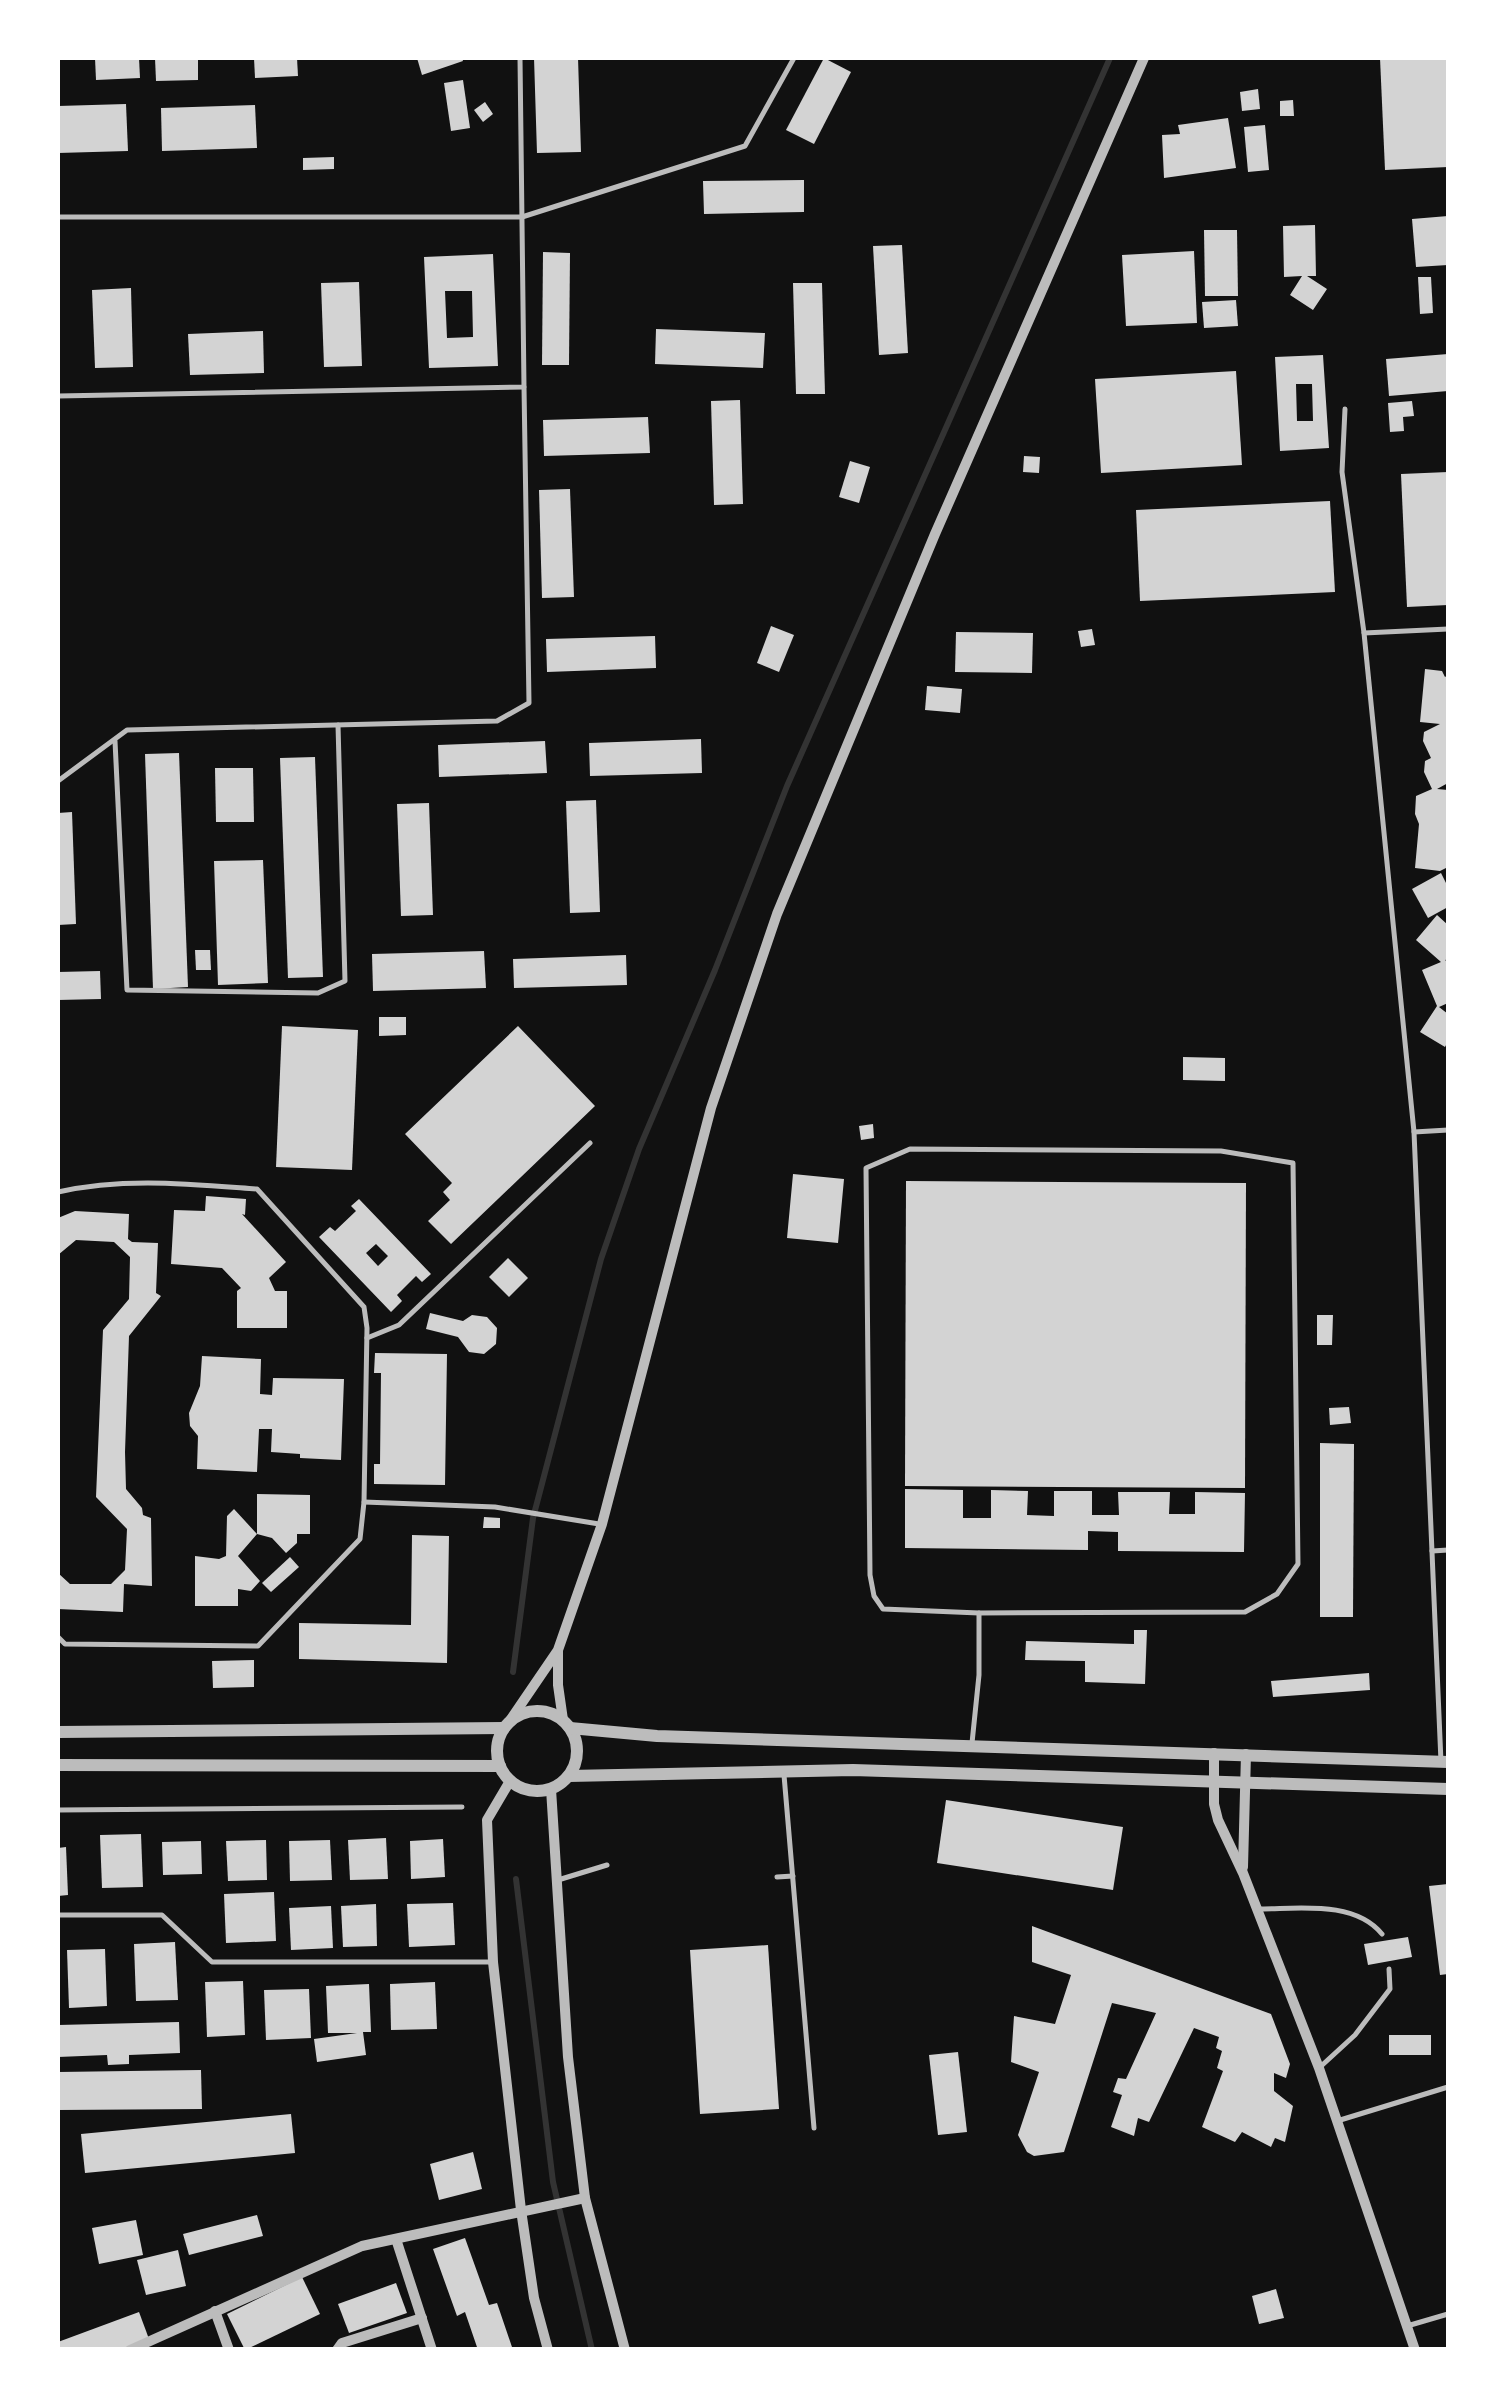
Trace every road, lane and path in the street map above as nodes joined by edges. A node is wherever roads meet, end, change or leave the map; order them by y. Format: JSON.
{"nodes":[{"id":1,"x":520,"y":58,"type":"edge"},
{"id":2,"x":794,"y":58,"type":"edge"},
{"id":3,"x":1144,"y":58,"type":"edge"},
{"id":4,"x":58,"y":217,"type":"edge"},
{"id":5,"x":522,"y":217,"type":"junction"},
{"id":6,"x":524,"y":387,"type":"junction"},
{"id":7,"x":58,"y":396,"type":"edge"},
{"id":8,"x":1345,"y":409,"type":"dead end"},
{"id":9,"x":1448,"y":630,"type":"edge"},
{"id":10,"x":1364,"y":632,"type":"junction"},
{"id":11,"x":338,"y":725,"type":"junction"},
{"id":12,"x":115,"y":740,"type":"junction"},
{"id":13,"x":58,"y":781,"type":"edge"},
{"id":14,"x":1448,"y":1130,"type":"edge"},
{"id":15,"x":1414,"y":1132,"type":"junction"},
{"id":16,"x":590,"y":1142,"type":"dead end"},
{"id":17,"x":58,"y":1192,"type":"edge"},
{"id":18,"x":366,"y":1338,"type":"junction"},
{"id":19,"x":364,"y":1502,"type":"junction"},
{"id":20,"x":602,"y":1524,"type":"junction"},
{"id":21,"x":1432,"y":1550,"type":"junction"},
{"id":22,"x":1448,"y":1550,"type":"edge"},
{"id":23,"x":979,"y":1613,"type":"junction"},
{"id":24,"x":58,"y":1637,"type":"edge"},
{"id":25,"x":558,"y":1650,"type":"junction"},
{"id":26,"x":508,"y":1724,"type":"junction"},
{"id":27,"x":567,"y":1724,"type":"junction"},
{"id":28,"x":58,"y":1732,"type":"edge"},
{"id":29,"x":972,"y":1746,"type":"junction"},
{"id":30,"x":1214,"y":1753,"type":"junction"},
{"id":31,"x":1246,"y":1754,"type":"junction"},
{"id":32,"x":1445,"y":1762,"type":"edge"},
{"id":33,"x":58,"y":1765,"type":"edge"},
{"id":34,"x":500,"y":1766,"type":"junction"},
{"id":35,"x":784,"y":1772,"type":"junction"},
{"id":36,"x":568,"y":1776,"type":"junction"},
{"id":37,"x":1214,"y":1780,"type":"junction"},
{"id":38,"x":1246,"y":1780,"type":"junction"},
{"id":39,"x":510,"y":1781,"type":"junction"},
{"id":40,"x":551,"y":1789,"type":"junction"},
{"id":41,"x":1448,"y":1789,"type":"edge"},
{"id":42,"x":462,"y":1807,"type":"dead end"},
{"id":43,"x":58,"y":1810,"type":"edge"},
{"id":44,"x":607,"y":1865,"type":"dead end"},
{"id":45,"x":1243,"y":1873,"type":"junction"},
{"id":46,"x":793,"y":1876,"type":"junction"},
{"id":47,"x":777,"y":1877,"type":"dead end"},
{"id":48,"x":555,"y":1881,"type":"junction"},
{"id":49,"x":1256,"y":1909,"type":"junction"},
{"id":50,"x":58,"y":1914,"type":"edge"},
{"id":51,"x":1382,"y":1934,"type":"dead end"},
{"id":52,"x":492,"y":1962,"type":"junction"},
{"id":53,"x":1389,"y":1969,"type":"dead end"},
{"id":54,"x":1320,"y":2068,"type":"junction"},
{"id":55,"x":1448,"y":2087,"type":"edge"},
{"id":56,"x":1337,"y":2121,"type":"junction"},
{"id":57,"x":814,"y":2128,"type":"dead end"},
{"id":58,"x":585,"y":2198,"type":"junction"},
{"id":59,"x":521,"y":2210,"type":"junction"},
{"id":60,"x":396,"y":2238,"type":"junction"},
{"id":61,"x":215,"y":2311,"type":"junction"},
{"id":62,"x":1448,"y":2314,"type":"edge"},
{"id":63,"x":422,"y":2318,"type":"junction"},
{"id":64,"x":1407,"y":2326,"type":"junction"},
{"id":65,"x":130,"y":2350,"type":"edge"},
{"id":66,"x":229,"y":2350,"type":"edge"},
{"id":67,"x":338,"y":2350,"type":"edge"},
{"id":68,"x":432,"y":2350,"type":"edge"},
{"id":69,"x":548,"y":2350,"type":"edge"},
{"id":70,"x":625,"y":2350,"type":"edge"},
{"id":71,"x":1415,"y":2350,"type":"edge"}],
"edges":[{"from":1,"to":5,"type":"lane"},
{"from":2,"to":5,"type":"lane"},
{"from":3,"to":20,"type":"street"},
{"from":4,"to":5,"type":"lane"},
{"from":5,"to":6,"type":"lane"},
{"from":6,"to":7,"type":"lane"},
{"from":6,"to":11,"type":"lane"},
{"from":8,"to":10,"type":"lane"},
{"from":9,"to":10,"type":"lane"},
{"from":10,"to":15,"type":"lane"},
{"from":11,"to":12,"type":"lane"},
{"from":11,"to":12,"type":"lane"},
{"from":12,"to":13,"type":"lane"},
{"from":14,"to":15,"type":"lane"},
{"from":15,"to":21,"type":"lane"},
{"from":16,"to":18,"type":"lane"},
{"from":17,"to":18,"type":"lane"},
{"from":18,"to":19,"type":"lane"},
{"from":19,"to":20,"type":"lane"},
{"from":19,"to":24,"type":"lane"},
{"from":20,"to":25,"type":"street"},
{"from":21,"to":22,"type":"lane"},
{"from":21,"to":32,"type":"lane"},
{"from":23,"to":23,"type":"lane"},
{"from":23,"to":29,"type":"lane"},
{"from":25,"to":26,"type":"street"},
{"from":25,"to":27,"type":"street"},
{"from":26,"to":27,"type":"street"},
{"from":26,"to":28,"type":"street"},
{"from":26,"to":34,"type":"street"},
{"from":27,"to":29,"type":"street"},
{"from":27,"to":36,"type":"street"},
{"from":29,"to":30,"type":"street"},
{"from":30,"to":31,"type":"street"},
{"from":30,"to":37,"type":"street"},
{"from":31,"to":32,"type":"street"},
{"from":31,"to":38,"type":"street"},
{"from":33,"to":34,"type":"street"},
{"from":34,"to":39,"type":"street"},
{"from":35,"to":36,"type":"street"},
{"from":35,"to":37,"type":"street"},
{"from":35,"to":46,"type":"lane"},
{"from":36,"to":40,"type":"street"},
{"from":37,"to":38,"type":"street"},
{"from":37,"to":45,"type":"street"},
{"from":38,"to":41,"type":"street"},
{"from":38,"to":45,"type":"street"},
{"from":39,"to":40,"type":"street"},
{"from":39,"to":52,"type":"street"},
{"from":40,"to":48,"type":"street"},
{"from":42,"to":43,"type":"lane"},
{"from":44,"to":48,"type":"lane"},
{"from":45,"to":49,"type":"street"},
{"from":46,"to":47,"type":"lane"},
{"from":46,"to":57,"type":"lane"},
{"from":48,"to":58,"type":"street"},
{"from":49,"to":51,"type":"lane"},
{"from":49,"to":54,"type":"street"},
{"from":50,"to":52,"type":"lane"},
{"from":52,"to":59,"type":"street"},
{"from":53,"to":54,"type":"lane"},
{"from":54,"to":56,"type":"street"},
{"from":55,"to":56,"type":"lane"},
{"from":56,"to":64,"type":"street"},
{"from":58,"to":59,"type":"street"},
{"from":58,"to":70,"type":"street"},
{"from":59,"to":60,"type":"street"},
{"from":59,"to":69,"type":"street"},
{"from":60,"to":61,"type":"street"},
{"from":60,"to":63,"type":"street"},
{"from":61,"to":65,"type":"street"},
{"from":61,"to":66,"type":"street"},
{"from":62,"to":64,"type":"lane"},
{"from":63,"to":67,"type":"street"},
{"from":63,"to":68,"type":"street"},
{"from":64,"to":71,"type":"street"}]}
